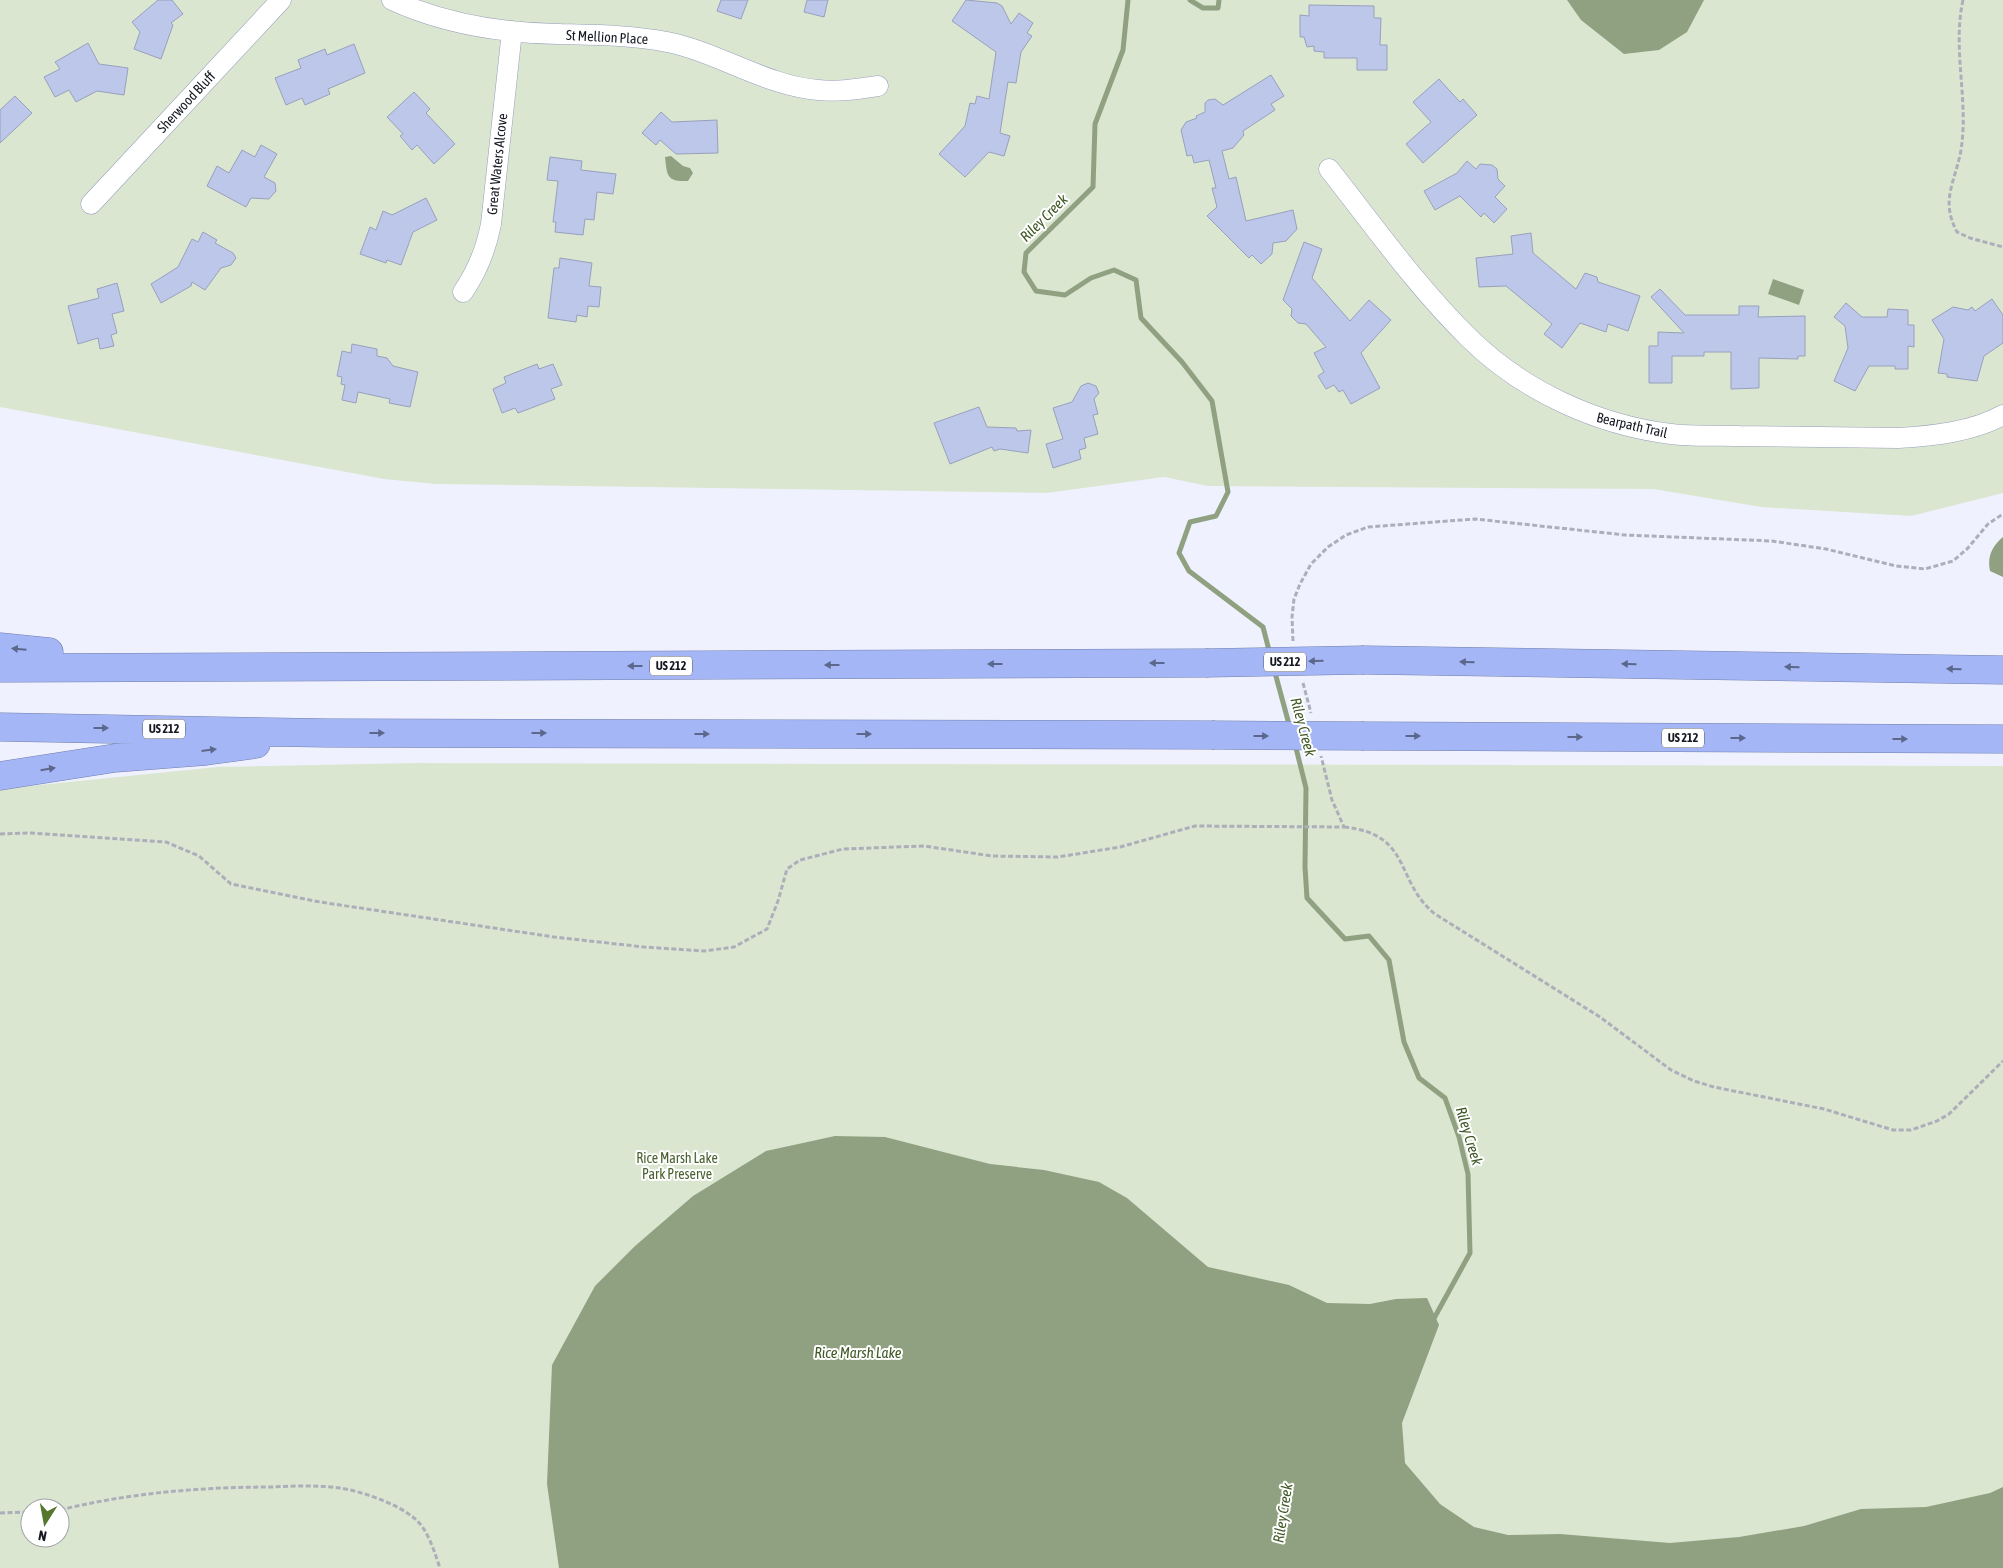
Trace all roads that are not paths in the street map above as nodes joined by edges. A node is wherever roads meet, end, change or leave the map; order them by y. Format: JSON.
{"nodes":[{"id":1,"x":281,"y":0,"type":"edge"},
{"id":2,"x":392,"y":0,"type":"edge"},
{"id":3,"x":512,"y":31,"type":"junction"},
{"id":4,"x":878,"y":86,"type":"dead end"},
{"id":5,"x":1329,"y":169,"type":"dead end"},
{"id":6,"x":91,"y":204,"type":"dead end"},
{"id":7,"x":463,"y":292,"type":"dead end"},
{"id":8,"x":2003,"y":415,"type":"edge"},
{"id":9,"x":0,"y":648,"type":"edge"},
{"id":10,"x":0,"y":668,"type":"edge"},
{"id":11,"x":136,"y":668,"type":"junction"},
{"id":12,"x":2003,"y":670,"type":"edge"},
{"id":13,"x":0,"y":727,"type":"edge"},
{"id":14,"x":328,"y":733,"type":"junction"},
{"id":15,"x":2003,"y":739,"type":"edge"},
{"id":16,"x":0,"y":776,"type":"edge"}],
"edges":[{"from":1,"to":6,"type":"street","name":"Sherwood Bluff"},
{"from":2,"to":3,"type":"street","name":"St Mellion Place"},
{"from":3,"to":4,"type":"street","name":"St Mellion Place"},
{"from":3,"to":7,"type":"street","name":"Great Waters Alcove"},
{"from":5,"to":8,"type":"street","name":"Bearpath Trail"},
{"from":11,"to":9,"type":"highway","one_way":true},
{"from":10,"to":11,"type":"highway","number":"US 212"},
{"from":12,"to":11,"type":"highway","number":"US 212","one_way":true,"bridge":true},
{"from":13,"to":14,"type":"highway","number":"US 212","one_way":true},
{"from":14,"to":15,"type":"highway","number":"US 212","one_way":true,"bridge":true},
{"from":16,"to":14,"type":"highway","one_way":true}]}
